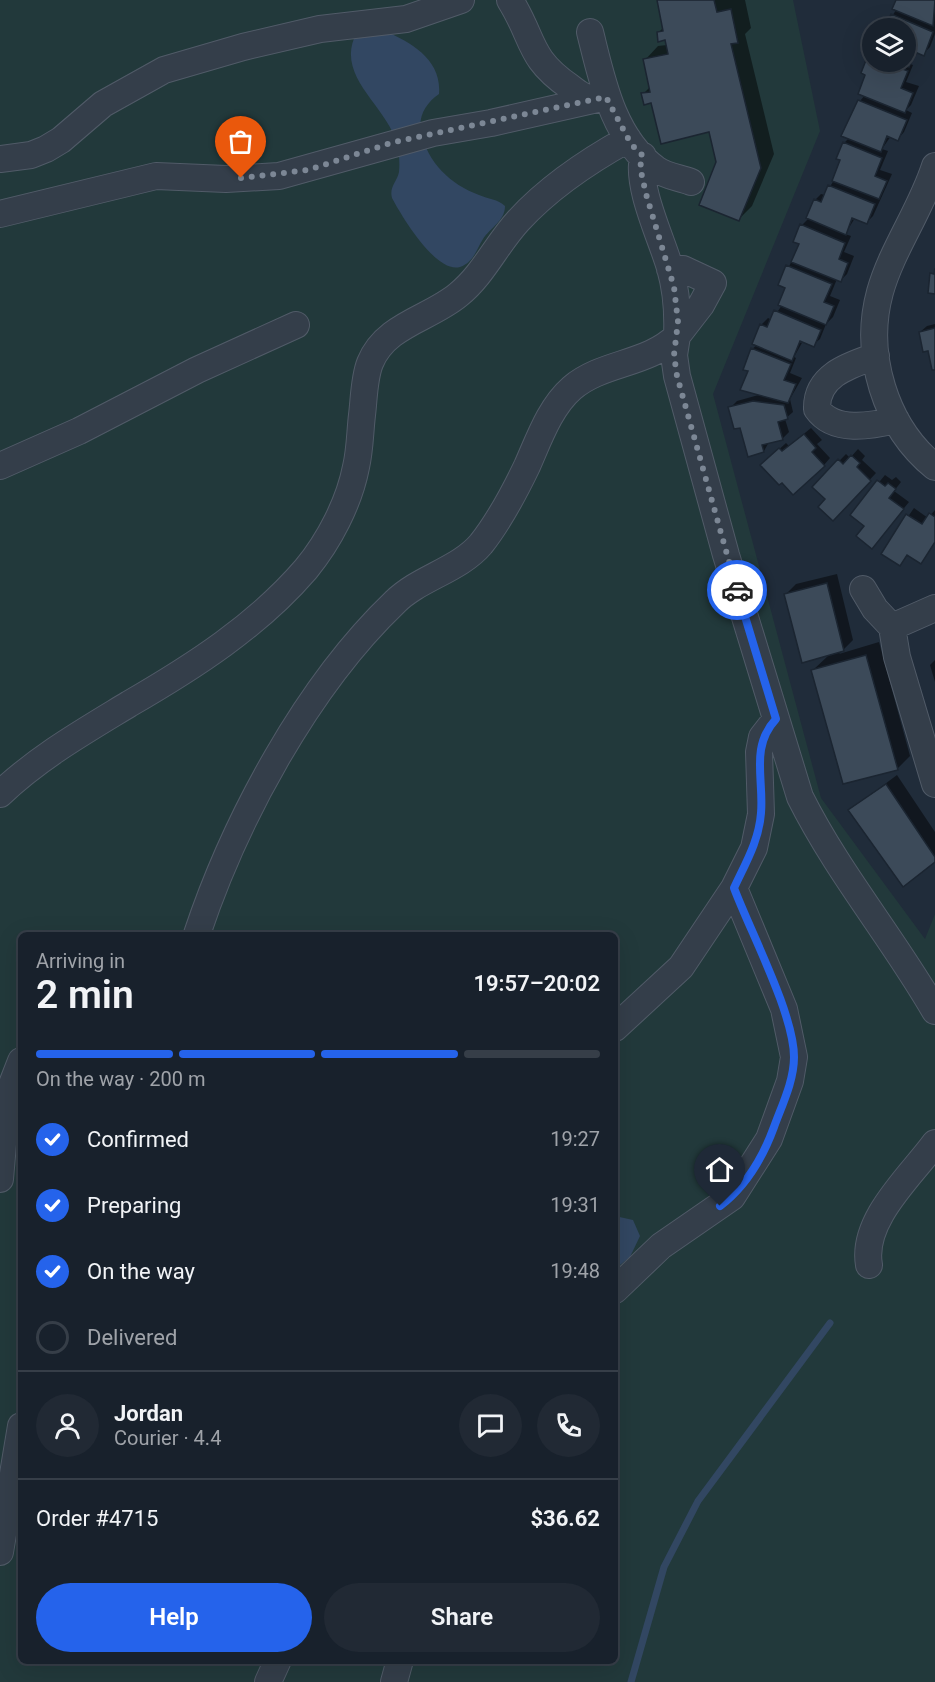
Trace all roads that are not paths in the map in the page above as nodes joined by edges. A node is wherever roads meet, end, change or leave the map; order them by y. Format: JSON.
{"nodes":[{"id":1,"x":461,"y":0,"type":"edge"},
{"id":2,"x":510,"y":0,"type":"edge"},
{"id":3,"x":590,"y":32,"type":"dead end"},
{"id":4,"x":600,"y":98,"type":"junction"},
{"id":5,"x":636,"y":148,"type":"junction"},
{"id":6,"x":0,"y":159,"type":"edge"},
{"id":7,"x":935,"y":166,"type":"edge"},
{"id":8,"x":692,"y":182,"type":"dead end"},
{"id":9,"x":930,"y":198,"type":"edge"},
{"id":10,"x":0,"y":214,"type":"edge"},
{"id":11,"x":670,"y":269,"type":"junction"},
{"id":12,"x":296,"y":324,"type":"dead end"},
{"id":13,"x":677,"y":336,"type":"junction"},
{"id":14,"x":876,"y":356,"type":"junction"},
{"id":15,"x":896,"y":420,"type":"junction"},
{"id":16,"x":0,"y":466,"type":"edge"},
{"id":17,"x":935,"y":467,"type":"edge"},
{"id":18,"x":863,"y":589,"type":"dead end"},
{"id":19,"x":935,"y":608,"type":"edge"},
{"id":20,"x":892,"y":627,"type":"junction"},
{"id":21,"x":776,"y":719,"type":"junction"},
{"id":22,"x":935,"y":784,"type":"edge"},
{"id":23,"x":0,"y":794,"type":"edge"},
{"id":24,"x":734,"y":888,"type":"junction"},
{"id":25,"x":198,"y":932,"type":"edge"},
{"id":26,"x":935,"y":1011,"type":"edge"},
{"id":27,"x":618,"y":1025,"type":"edge"},
{"id":28,"x":18,"y":1056,"type":"edge"},
{"id":29,"x":0,"y":1061,"type":"edge"},
{"id":30,"x":18,"y":1064,"type":"edge"},
{"id":31,"x":4,"y":1080,"type":"edge"},
{"id":32,"x":935,"y":1143,"type":"edge"},
{"id":33,"x":0,"y":1179,"type":"edge"},
{"id":34,"x":868,"y":1265,"type":"dead end"},
{"id":35,"x":618,"y":1287,"type":"edge"},
{"id":36,"x":18,"y":1444,"type":"edge"},
{"id":37,"x":0,"y":1552,"type":"edge"},
{"id":38,"x":276,"y":1664,"type":"edge"},
{"id":39,"x":399,"y":1664,"type":"edge"},
{"id":40,"x":268,"y":1682,"type":"edge"},
{"id":41,"x":394,"y":1682,"type":"edge"}],
"edges":[{"from":1,"to":6,"type":"street"},
{"from":2,"to":4,"type":"street"},
{"from":3,"to":4,"type":"street"},
{"from":4,"to":5,"type":"street"},
{"from":4,"to":10,"type":"street"},
{"from":5,"to":8,"type":"street"},
{"from":5,"to":11,"type":"street"},
{"from":5,"to":23,"type":"street"},
{"from":7,"to":9,"type":"street"},
{"from":9,"to":14,"type":"street"},
{"from":11,"to":13,"type":"street"},
{"from":11,"to":13,"type":"street"},
{"from":12,"to":16,"type":"street"},
{"from":13,"to":21,"type":"street"},
{"from":13,"to":25,"type":"street"},
{"from":14,"to":15,"type":"street"},
{"from":14,"to":15,"type":"street"},
{"from":15,"to":17,"type":"street"},
{"from":18,"to":20,"type":"street"},
{"from":19,"to":20,"type":"street"},
{"from":20,"to":22,"type":"street"},
{"from":21,"to":24,"type":"street"},
{"from":21,"to":26,"type":"street"},
{"from":24,"to":27,"type":"street"},
{"from":24,"to":35,"type":"street"},
{"from":28,"to":29,"type":"street"},
{"from":30,"to":31,"type":"street"},
{"from":31,"to":33,"type":"street"},
{"from":32,"to":34,"type":"street"},
{"from":36,"to":37,"type":"street"},
{"from":38,"to":40,"type":"street"},
{"from":39,"to":41,"type":"street"}]}
